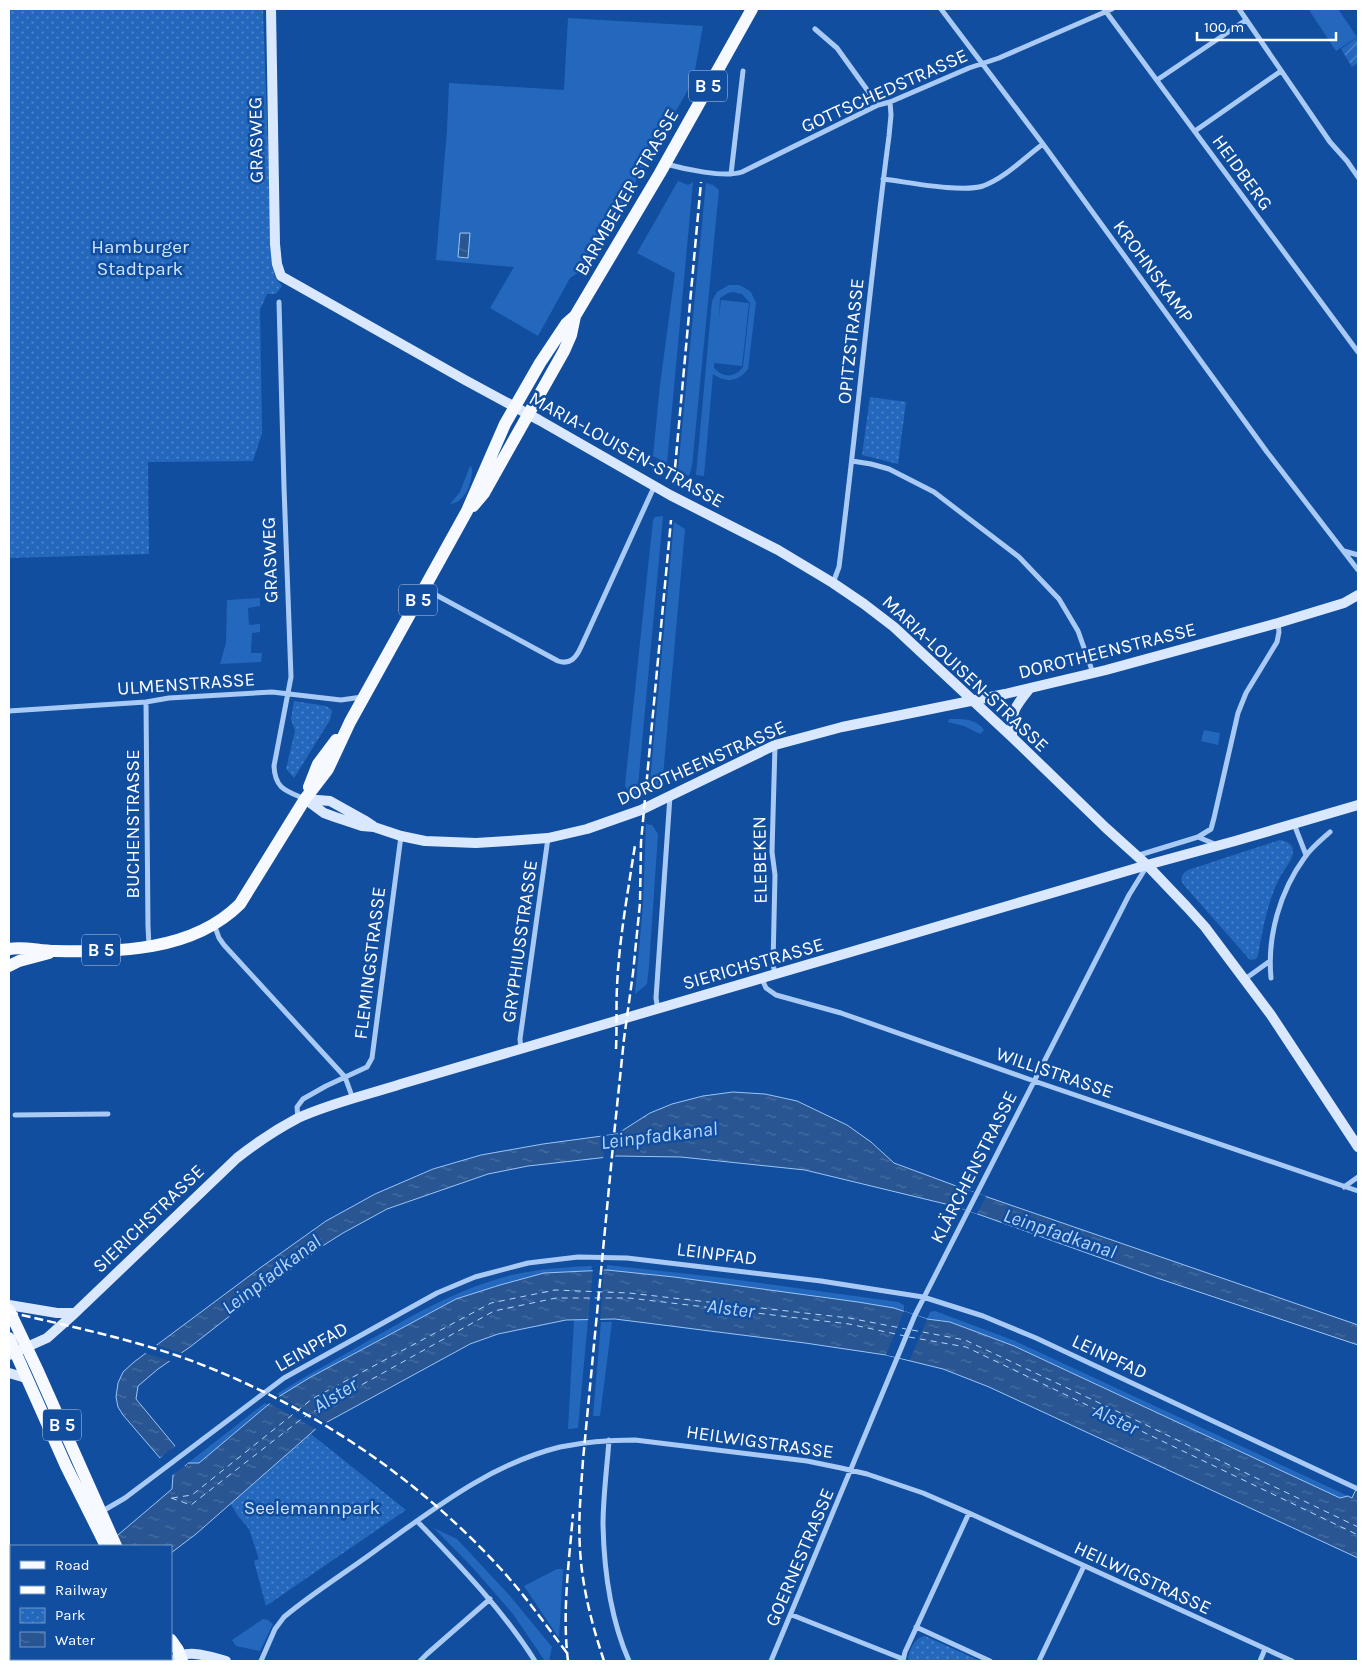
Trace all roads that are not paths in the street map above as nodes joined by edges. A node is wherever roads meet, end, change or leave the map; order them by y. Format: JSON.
{"nodes":[{"id":1,"x":271,"y":9,"type":"edge"},
{"id":2,"x":752,"y":9,"type":"edge"},
{"id":3,"x":941,"y":9,"type":"edge"},
{"id":4,"x":1239,"y":9,"type":"edge"},
{"id":5,"x":1107,"y":10,"type":"edge"},
{"id":6,"x":1246,"y":20,"type":"junction"},
{"id":7,"x":815,"y":29,"type":"dead end"},
{"id":8,"x":982,"y":64,"type":"junction"},
{"id":9,"x":743,"y":71,"type":"dead end"},
{"id":10,"x":1281,"y":71,"type":"junction"},
{"id":11,"x":1156,"y":80,"type":"junction"},
{"id":12,"x":890,"y":102,"type":"junction"},
{"id":13,"x":878,"y":105,"type":"junction"},
{"id":14,"x":1195,"y":130,"type":"junction"},
{"id":15,"x":1043,"y":144,"type":"junction"},
{"id":16,"x":665,"y":164,"type":"junction"},
{"id":17,"x":731,"y":174,"type":"junction"},
{"id":18,"x":1358,"y":177,"type":"edge"},
{"id":19,"x":884,"y":179,"type":"junction"},
{"id":20,"x":278,"y":271,"type":"joint"},
{"id":21,"x":279,"y":302,"type":"dead end"},
{"id":22,"x":575,"y":316,"type":"junction"},
{"id":23,"x":1358,"y":352,"type":"edge"},
{"id":24,"x":515,"y":407,"type":"junction"},
{"id":25,"x":528,"y":414,"type":"junction"},
{"id":26,"x":852,"y":461,"type":"junction"},
{"id":27,"x":655,"y":486,"type":"junction"},
{"id":28,"x":469,"y":509,"type":"junction"},
{"id":29,"x":1343,"y":550,"type":"junction"},
{"id":30,"x":1358,"y":555,"type":"edge"},
{"id":31,"x":1358,"y":570,"type":"edge"},
{"id":32,"x":833,"y":582,"type":"junction"},
{"id":33,"x":424,"y":589,"type":"junction"},
{"id":34,"x":1358,"y":595,"type":"edge"},
{"id":35,"x":1278,"y":623,"type":"junction"},
{"id":36,"x":1093,"y":673,"type":"junction"},
{"id":37,"x":1030,"y":688,"type":"junction"},
{"id":38,"x":289,"y":693,"type":"junction"},
{"id":39,"x":364,"y":697,"type":"junction"},
{"id":40,"x":972,"y":700,"type":"junction"},
{"id":41,"x":146,"y":702,"type":"junction"},
{"id":42,"x":9,"y":711,"type":"edge"},
{"id":43,"x":1012,"y":737,"type":"junction"},
{"id":44,"x":775,"y":745,"type":"junction"},
{"id":45,"x":670,"y":796,"type":"junction"},
{"id":46,"x":304,"y":799,"type":"junction"},
{"id":47,"x":1358,"y":805,"type":"edge"},
{"id":48,"x":1294,"y":824,"type":"junction"},
{"id":49,"x":1330,"y":832,"type":"dead end"},
{"id":50,"x":401,"y":836,"type":"junction"},
{"id":51,"x":1198,"y":837,"type":"junction"},
{"id":52,"x":548,"y":838,"type":"junction"},
{"id":53,"x":1219,"y":846,"type":"junction"},
{"id":54,"x":1306,"y":855,"type":"junction"},
{"id":55,"x":1136,"y":856,"type":"junction"},
{"id":56,"x":1147,"y":865,"type":"junction"},
{"id":57,"x":214,"y":924,"type":"junction"},
{"id":58,"x":150,"y":946,"type":"junction"},
{"id":59,"x":9,"y":949,"type":"edge"},
{"id":60,"x":53,"y":951,"type":"junction"},
{"id":61,"x":1270,"y":961,"type":"junction"},
{"id":62,"x":9,"y":966,"type":"edge"},
{"id":63,"x":775,"y":975,"type":"junction"},
{"id":64,"x":1271,"y":978,"type":"dead end"},
{"id":65,"x":762,"y":979,"type":"junction"},
{"id":66,"x":1245,"y":979,"type":"junction"},
{"id":67,"x":658,"y":1010,"type":"junction"},
{"id":68,"x":521,"y":1049,"type":"junction"},
{"id":69,"x":345,"y":1077,"type":"junction"},
{"id":70,"x":1034,"y":1081,"type":"junction"},
{"id":71,"x":353,"y":1099,"type":"junction"},
{"id":72,"x":108,"y":1114,"type":"dead end"},
{"id":73,"x":15,"y":1115,"type":"dead end"},
{"id":74,"x":298,"y":1119,"type":"junction"},
{"id":75,"x":1358,"y":1147,"type":"edge"},
{"id":76,"x":1358,"y":1177,"type":"edge"},
{"id":77,"x":1344,"y":1187,"type":"junction"},
{"id":78,"x":1358,"y":1191,"type":"edge"},
{"id":79,"x":923,"y":1297,"type":"junction"},
{"id":80,"x":9,"y":1305,"type":"edge"},
{"id":81,"x":9,"y":1310,"type":"edge"},
{"id":82,"x":75,"y":1313,"type":"junction"},
{"id":83,"x":9,"y":1338,"type":"edge"},
{"id":84,"x":27,"y":1347,"type":"junction"},
{"id":85,"x":12,"y":1353,"type":"edge"},
{"id":86,"x":9,"y":1373,"type":"edge"},
{"id":87,"x":26,"y":1378,"type":"junction"},
{"id":88,"x":609,"y":1440,"type":"junction"},
{"id":89,"x":851,"y":1470,"type":"junction"},
{"id":90,"x":1358,"y":1489,"type":"edge"},
{"id":91,"x":101,"y":1513,"type":"junction"},
{"id":92,"x":969,"y":1513,"type":"junction"},
{"id":93,"x":417,"y":1521,"type":"junction"},
{"id":94,"x":110,"y":1544,"type":"edge"},
{"id":95,"x":1084,"y":1566,"type":"junction"},
{"id":96,"x":490,"y":1599,"type":"junction"},
{"id":97,"x":792,"y":1615,"type":"junction"},
{"id":98,"x":916,"y":1627,"type":"junction"},
{"id":99,"x":172,"y":1644,"type":"edge"},
{"id":100,"x":1265,"y":1649,"type":"junction"},
{"id":101,"x":176,"y":1660,"type":"edge"},
{"id":102,"x":903,"y":1660,"type":"edge"},
{"id":103,"x":226,"y":1661,"type":"edge"},
{"id":104,"x":262,"y":1661,"type":"edge"},
{"id":105,"x":420,"y":1661,"type":"edge"},
{"id":106,"x":535,"y":1661,"type":"edge"},
{"id":107,"x":630,"y":1661,"type":"edge"},
{"id":108,"x":771,"y":1661,"type":"edge"},
{"id":109,"x":990,"y":1661,"type":"edge"},
{"id":110,"x":1039,"y":1661,"type":"edge"},
{"id":111,"x":1260,"y":1661,"type":"edge"},
{"id":112,"x":1292,"y":1661,"type":"edge"}],
"edges":[{"from":1,"to":20,"type":"main road","name":"GRASWEG"},
{"from":2,"to":16,"type":"main road","name":"BARMBEKER STRASSE","number":"B 5"},
{"from":3,"to":8,"type":"street","name":"KROHNSKAMP"},
{"from":4,"to":6,"type":"street"},
{"from":5,"to":8,"type":"street","name":"GOTTSCHEDSTRASSE"},
{"from":5,"to":11,"type":"street","name":"HEIDBERG"},
{"from":6,"to":10,"type":"street"},
{"from":6,"to":11,"type":"street"},
{"from":7,"to":13,"type":"street"},
{"from":8,"to":12,"type":"street","name":"GOTTSCHEDSTRASSE"},
{"from":8,"to":15,"type":"street","name":"KROHNSKAMP"},
{"from":9,"to":17,"type":"street"},
{"from":10,"to":14,"type":"street"},
{"from":10,"to":18,"type":"street"},
{"from":11,"to":14,"type":"street","name":"HEIDBERG"},
{"from":12,"to":13,"type":"street","name":"GOTTSCHEDSTRASSE"},
{"from":12,"to":19,"type":"street","name":"OPITZSTRASSE"},
{"from":13,"to":17,"type":"street","name":"GOTTSCHEDSTRASSE"},
{"from":14,"to":23,"type":"street","name":"HEIDBERG"},
{"from":15,"to":19,"type":"street"},
{"from":15,"to":29,"type":"street","name":"KROHNSKAMP"},
{"from":16,"to":17,"type":"street","name":"GOTTSCHEDSTRASSE"},
{"from":16,"to":22,"type":"main road","name":"BARMBEKER STRASSE","number":"B 5"},
{"from":19,"to":26,"type":"street","name":"OPITZSTRASSE"},
{"from":20,"to":24,"type":"main road","name":"MARIA-LOUISEN-STRASSE"},
{"from":21,"to":38,"type":"street","name":"GRASWEG"},
{"from":22,"to":24,"type":"main road","name":"BARMBEKER STRASSE","number":"B 5"},
{"from":22,"to":25,"type":"main road","name":"BARMBEKER STRASSE","number":"B 5"},
{"from":24,"to":25,"type":"main road","name":"MARIA-LOUISEN-STRASSE"},
{"from":24,"to":28,"type":"main road","name":"BARMBEKER STRASSE","number":"B 5"},
{"from":25,"to":27,"type":"main road","name":"MARIA-LOUISEN-STRASSE"},
{"from":25,"to":28,"type":"main road","name":"BARMBEKER STRASSE","number":"B 5"},
{"from":26,"to":32,"type":"street","name":"OPITZSTRASSE"},
{"from":26,"to":36,"type":"street"},
{"from":27,"to":32,"type":"main road","name":"MARIA-LOUISEN-STRASSE"},
{"from":27,"to":33,"type":"street"},
{"from":28,"to":33,"type":"main road","name":"BARMBEKER STRASSE","number":"B 5"},
{"from":29,"to":30,"type":"street"},
{"from":29,"to":31,"type":"street","name":"KROHNSKAMP"},
{"from":32,"to":40,"type":"main road","name":"MARIA-LOUISEN-STRASSE"},
{"from":33,"to":39,"type":"main road","name":"BARMBEKER STRASSE","number":"B 5"},
{"from":34,"to":35,"type":"main road","name":"DOROTHEENSTRASSE"},
{"from":35,"to":36,"type":"main road","name":"DOROTHEENSTRASSE"},
{"from":35,"to":51,"type":"street"},
{"from":36,"to":37,"type":"main road","name":"DOROTHEENSTRASSE"},
{"from":37,"to":40,"type":"main road","name":"DOROTHEENSTRASSE"},
{"from":37,"to":43,"type":"main road"},
{"from":38,"to":39,"type":"street","name":"ULMENSTRASSE"},
{"from":38,"to":41,"type":"street","name":"ULMENSTRASSE"},
{"from":38,"to":46,"type":"street","name":"GRASWEG"},
{"from":39,"to":46,"type":"main road","name":"BARMBEKER STRASSE","number":"B 5"},
{"from":40,"to":43,"type":"main road","name":"MARIA-LOUISEN-STRASSE"},
{"from":40,"to":44,"type":"main road","name":"DOROTHEENSTRASSE"},
{"from":41,"to":42,"type":"street","name":"ULMENSTRASSE"},
{"from":41,"to":58,"type":"street","name":"BUCHENSTRASSE"},
{"from":43,"to":55,"type":"main road","name":"MARIA-LOUISEN-STRASSE"},
{"from":44,"to":45,"type":"main road","name":"DOROTHEENSTRASSE"},
{"from":44,"to":63,"type":"street","name":"ELEBEKEN"},
{"from":45,"to":52,"type":"main road","name":"DOROTHEENSTRASSE"},
{"from":45,"to":67,"type":"street"},
{"from":46,"to":50,"type":"main road","name":"DOROTHEENSTRASSE"},
{"from":46,"to":57,"type":"main road","name":"BARMBEKER STRASSE","number":"B 5"},
{"from":47,"to":48,"type":"main road","name":"SIERICHSTRASSE"},
{"from":48,"to":53,"type":"main road","name":"SIERICHSTRASSE"},
{"from":48,"to":54,"type":"street"},
{"from":49,"to":54,"type":"street"},
{"from":50,"to":52,"type":"main road","name":"DOROTHEENSTRASSE"},
{"from":50,"to":69,"type":"street","name":"FLEMINGSTRASSE"},
{"from":51,"to":53,"type":"street"},
{"from":51,"to":55,"type":"street"},
{"from":52,"to":68,"type":"street","name":"GRYPHIUSSTRASSE"},
{"from":53,"to":56,"type":"main road","name":"SIERICHSTRASSE"},
{"from":54,"to":61,"type":"street"},
{"from":55,"to":56,"type":"main road","name":"MARIA-LOUISEN-STRASSE"},
{"from":56,"to":63,"type":"main road","name":"SIERICHSTRASSE"},
{"from":56,"to":66,"type":"main road","name":"MARIA-LOUISEN-STRASSE"},
{"from":56,"to":70,"type":"street","name":"KLÄRCHENSTRASSE"},
{"from":57,"to":58,"type":"main road","name":"BARMBEKER STRASSE","number":"B 5"},
{"from":57,"to":69,"type":"street"},
{"from":58,"to":60,"type":"main road","name":"BARMBEKER STRASSE","number":"B 5"},
{"from":59,"to":60,"type":"main road","number":"B 5"},
{"from":60,"to":62,"type":"main road","number":"B 5"},
{"from":61,"to":64,"type":"street"},
{"from":61,"to":66,"type":"street"},
{"from":63,"to":65,"type":"main road","name":"SIERICHSTRASSE"},
{"from":65,"to":67,"type":"main road","name":"SIERICHSTRASSE"},
{"from":65,"to":70,"type":"street","name":"WILLISTRASSE"},
{"from":66,"to":75,"type":"main road","name":"MARIA-LOUISEN-STRASSE"},
{"from":67,"to":68,"type":"main road","name":"SIERICHSTRASSE"},
{"from":68,"to":71,"type":"main road","name":"SIERICHSTRASSE"},
{"from":69,"to":71,"type":"street"},
{"from":69,"to":74,"type":"street"},
{"from":70,"to":77,"type":"street","name":"WILLISTRASSE"},
{"from":70,"to":79,"type":"street","name":"KLÄRCHENSTRASSE"},
{"from":71,"to":74,"type":"main road","name":"SIERICHSTRASSE"},
{"from":72,"to":73,"type":"street"},
{"from":74,"to":82,"type":"main road","name":"SIERICHSTRASSE"},
{"from":76,"to":77,"type":"street"},
{"from":77,"to":78,"type":"street","name":"WILLISTRASSE"},
{"from":79,"to":89,"type":"street","name":"GOERNESTRASSE"},
{"from":79,"to":90,"type":"street","name":"LEINPFAD"},
{"from":79,"to":91,"type":"street","name":"LEINPFAD"},
{"from":80,"to":82,"type":"main road"},
{"from":81,"to":84,"type":"main road","number":"B 5"},
{"from":82,"to":84,"type":"main road","name":"SIERICHSTRASSE"},
{"from":83,"to":85,"type":"main road","number":"B 5"},
{"from":84,"to":85,"type":"main road","name":"SIERICHSTRASSE"},
{"from":84,"to":91,"type":"main road","number":"B 5"},
{"from":85,"to":87,"type":"main road","number":"B 5"},
{"from":86,"to":87,"type":"main road"},
{"from":87,"to":94,"type":"main road","number":"B 5"},
{"from":88,"to":89,"type":"street","name":"HEILWIGSTRASSE"},
{"from":88,"to":93,"type":"street","name":"HEILWIGSTRASSE"},
{"from":88,"to":107,"type":"street"},
{"from":89,"to":92,"type":"street","name":"HEILWIGSTRASSE"},
{"from":89,"to":97,"type":"street","name":"GOERNESTRASSE"},
{"from":91,"to":94,"type":"main road","number":"B 5"},
{"from":92,"to":95,"type":"street","name":"HEILWIGSTRASSE"},
{"from":92,"to":98,"type":"street"},
{"from":93,"to":96,"type":"street"},
{"from":93,"to":104,"type":"street","name":"HEILWIGSTRASSE"},
{"from":95,"to":100,"type":"street","name":"HEILWIGSTRASSE"},
{"from":95,"to":110,"type":"street"},
{"from":96,"to":105,"type":"street"},
{"from":96,"to":106,"type":"street"},
{"from":97,"to":102,"type":"street"},
{"from":97,"to":108,"type":"street","name":"GOERNESTRASSE"},
{"from":98,"to":102,"type":"street"},
{"from":98,"to":109,"type":"street"},
{"from":99,"to":101,"type":"main road"},
{"from":100,"to":111,"type":"street"},
{"from":100,"to":112,"type":"street","name":"HEILWIGSTRASSE"},
{"from":101,"to":103,"type":"main road"}]}
